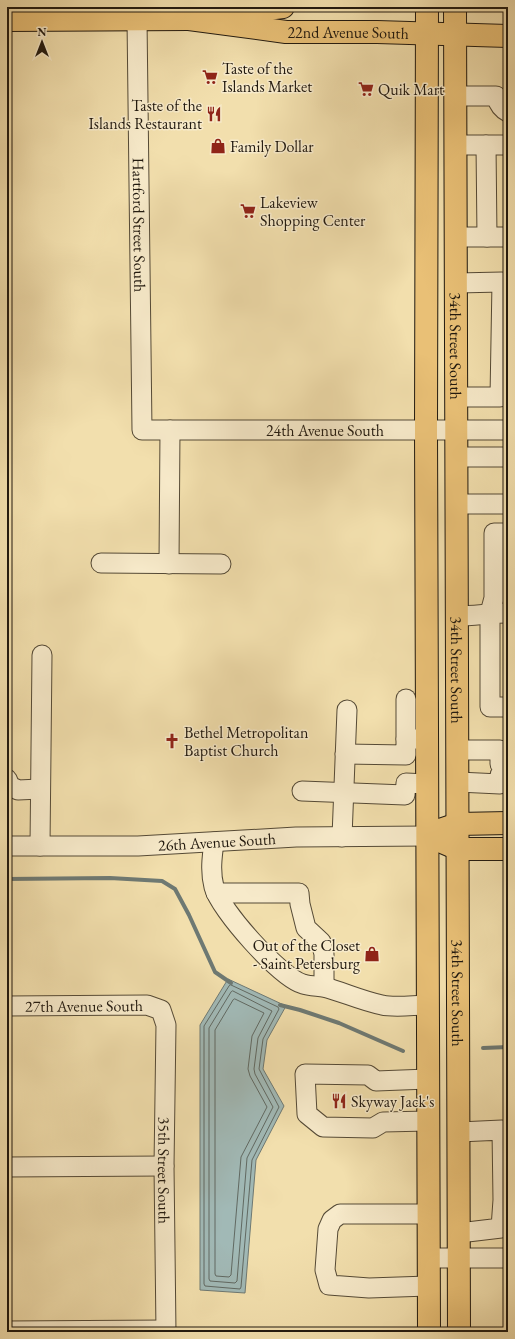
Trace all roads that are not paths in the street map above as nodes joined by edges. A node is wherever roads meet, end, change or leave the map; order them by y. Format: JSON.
{"nodes":[{"id":1,"x":282,"y":7,"type":"edge"},
{"id":2,"x":427,"y":7,"type":"edge"},
{"id":3,"x":455,"y":7,"type":"edge"},
{"id":4,"x":14,"y":16,"type":"edge"},
{"id":5,"x":137,"y":19,"type":"junction"},
{"id":6,"x":189,"y":19,"type":"junction"},
{"id":7,"x":426,"y":34,"type":"junction"},
{"id":8,"x":456,"y":34,"type":"junction"},
{"id":9,"x":508,"y":36,"type":"edge"},
{"id":10,"x":456,"y":96,"type":"junction"},
{"id":11,"x":508,"y":112,"type":"edge"},
{"id":12,"x":456,"y":145,"type":"junction"},
{"id":13,"x":486,"y":145,"type":"junction"},
{"id":14,"x":508,"y":145,"type":"edge"},
{"id":15,"x":457,"y":237,"type":"junction"},
{"id":16,"x":487,"y":237,"type":"junction"},
{"id":17,"x":508,"y":237,"type":"edge"},
{"id":18,"x":457,"y":283,"type":"junction"},
{"id":19,"x":457,"y":397,"type":"junction"},
{"id":20,"x":426,"y":429,"type":"junction"},
{"id":21,"x":142,"y":430,"type":"joint"},
{"id":22,"x":170,"y":430,"type":"junction"},
{"id":23,"x":457,"y":430,"type":"junction"},
{"id":24,"x":508,"y":430,"type":"edge"},
{"id":25,"x":457,"y":457,"type":"junction"},
{"id":26,"x":508,"y":457,"type":"edge"},
{"id":27,"x":457,"y":504,"type":"junction"},
{"id":28,"x":508,"y":504,"type":"edge"},
{"id":29,"x":508,"y":533,"type":"edge"},
{"id":30,"x":101,"y":563,"type":"dead end"},
{"id":31,"x":169,"y":564,"type":"junction"},
{"id":32,"x":221,"y":564,"type":"dead end"},
{"id":33,"x":499,"y":613,"type":"edge"},
{"id":34,"x":457,"y":616,"type":"junction"},
{"id":35,"x":42,"y":655,"type":"dead end"},
{"id":36,"x":406,"y":699,"type":"dead end"},
{"id":37,"x":508,"y":707,"type":"edge"},
{"id":38,"x":347,"y":710,"type":"dead end"},
{"id":39,"x":417,"y":739,"type":"junction"},
{"id":40,"x":458,"y":750,"type":"junction"},
{"id":41,"x":345,"y":754,"type":"junction"},
{"id":42,"x":502,"y":777,"type":"edge"},
{"id":43,"x":7,"y":779,"type":"edge"},
{"id":44,"x":458,"y":782,"type":"junction"},
{"id":45,"x":427,"y":784,"type":"junction"},
{"id":46,"x":40,"y":789,"type":"junction"},
{"id":47,"x":302,"y":791,"type":"dead end"},
{"id":48,"x":344,"y":793,"type":"junction"},
{"id":49,"x":508,"y":823,"type":"edge"},
{"id":50,"x":458,"y":824,"type":"junction"},
{"id":51,"x":342,"y":836,"type":"junction"},
{"id":52,"x":428,"y":836,"type":"junction"},
{"id":53,"x":214,"y":842,"type":"junction"},
{"id":54,"x":7,"y":846,"type":"edge"},
{"id":55,"x":40,"y":846,"type":"junction"},
{"id":56,"x":458,"y":849,"type":"junction"},
{"id":57,"x":508,"y":850,"type":"edge"},
{"id":58,"x":216,"y":893,"type":"junction"},
{"id":59,"x":324,"y":987,"type":"junction"},
{"id":60,"x":428,"y":1005,"type":"junction"},
{"id":61,"x":7,"y":1006,"type":"edge"},
{"id":62,"x":161,"y":1010,"type":"joint"},
{"id":63,"x":428,"y":1079,"type":"junction"},
{"id":64,"x":428,"y":1121,"type":"junction"},
{"id":65,"x":505,"y":1130,"type":"edge"},
{"id":66,"x":458,"y":1132,"type":"junction"},
{"id":67,"x":164,"y":1166,"type":"junction"},
{"id":68,"x":7,"y":1167,"type":"edge"},
{"id":69,"x":428,"y":1214,"type":"junction"},
{"id":70,"x":459,"y":1232,"type":"junction"},
{"id":71,"x":428,"y":1258,"type":"junction"},
{"id":72,"x":459,"y":1258,"type":"junction"},
{"id":73,"x":508,"y":1258,"type":"edge"},
{"id":74,"x":428,"y":1286,"type":"junction"},
{"id":75,"x":7,"y":1331,"type":"edge"},
{"id":76,"x":166,"y":1331,"type":"edge"},
{"id":77,"x":428,"y":1332,"type":"edge"},
{"id":78,"x":459,"y":1332,"type":"edge"}],
"edges":[{"from":1,"to":6,"type":"main road","name":"22nd Avenue South"},
{"from":2,"to":7,"type":"main road","name":"34th Street South"},
{"from":3,"to":8,"type":"main road","name":"34th Street South"},
{"from":4,"to":5,"type":"main road","name":"22nd Avenue South"},
{"from":5,"to":6,"type":"main road","name":"22nd Avenue South"},
{"from":5,"to":21,"type":"street","name":"Hartford Street South"},
{"from":6,"to":7,"type":"main road","name":"22nd Avenue South"},
{"from":7,"to":8,"type":"main road","name":"22nd Avenue South"},
{"from":7,"to":20,"type":"main road","name":"34th Street South"},
{"from":8,"to":9,"type":"main road","name":"22nd Avenue South"},
{"from":8,"to":10,"type":"main road","name":"34th Street South"},
{"from":10,"to":11,"type":"street"},
{"from":10,"to":12,"type":"main road","name":"34th Street South"},
{"from":12,"to":13,"type":"street"},
{"from":12,"to":15,"type":"main road","name":"34th Street South"},
{"from":13,"to":14,"type":"street"},
{"from":13,"to":16,"type":"street"},
{"from":15,"to":16,"type":"street"},
{"from":15,"to":18,"type":"main road","name":"34th Street South"},
{"from":16,"to":17,"type":"street"},
{"from":18,"to":19,"type":"main road","name":"34th Street South"},
{"from":18,"to":19,"type":"street"},
{"from":19,"to":23,"type":"main road","name":"34th Street South"},
{"from":20,"to":22,"type":"street","name":"24th Avenue South"},
{"from":20,"to":23,"type":"street","name":"24th Avenue South"},
{"from":20,"to":39,"type":"main road","name":"34th Street South"},
{"from":21,"to":22,"type":"street","name":"24th Avenue South"},
{"from":22,"to":31,"type":"street"},
{"from":23,"to":24,"type":"street","name":"24th Avenue South"},
{"from":23,"to":25,"type":"main road","name":"34th Street South"},
{"from":25,"to":26,"type":"street"},
{"from":25,"to":27,"type":"main road","name":"34th Street South"},
{"from":27,"to":28,"type":"street"},
{"from":27,"to":34,"type":"main road","name":"34th Street South"},
{"from":29,"to":33,"type":"street"},
{"from":30,"to":31,"type":"street"},
{"from":31,"to":32,"type":"street"},
{"from":33,"to":34,"type":"street"},
{"from":33,"to":37,"type":"street"},
{"from":34,"to":40,"type":"main road","name":"34th Street South"},
{"from":35,"to":46,"type":"street"},
{"from":36,"to":39,"type":"street"},
{"from":38,"to":41,"type":"street"},
{"from":39,"to":41,"type":"street"},
{"from":39,"to":45,"type":"main road","name":"34th Street South"},
{"from":40,"to":42,"type":"street"},
{"from":40,"to":44,"type":"main road","name":"34th Street South"},
{"from":41,"to":48,"type":"street"},
{"from":42,"to":44,"type":"street"},
{"from":43,"to":46,"type":"street"},
{"from":44,"to":50,"type":"main road","name":"34th Street South"},
{"from":45,"to":48,"type":"street"},
{"from":45,"to":52,"type":"main road","name":"34th Street South"},
{"from":46,"to":55,"type":"street"},
{"from":47,"to":48,"type":"street"},
{"from":48,"to":51,"type":"street"},
{"from":49,"to":50,"type":"main road","name":"26th Avenue South"},
{"from":50,"to":52,"type":"main road","name":"26th Avenue South"},
{"from":50,"to":56,"type":"main road","name":"34th Street South"},
{"from":51,"to":52,"type":"street","name":"26th Avenue South"},
{"from":51,"to":53,"type":"street","name":"26th Avenue South"},
{"from":52,"to":56,"type":"main road","name":"26th Avenue South"},
{"from":52,"to":60,"type":"main road","name":"34th Street South"},
{"from":53,"to":55,"type":"street","name":"26th Avenue South"},
{"from":53,"to":58,"type":"street"},
{"from":54,"to":55,"type":"street","name":"26th Avenue South"},
{"from":56,"to":57,"type":"main road","name":"26th Avenue South"},
{"from":56,"to":66,"type":"main road","name":"34th Street South"},
{"from":58,"to":59,"type":"street"},
{"from":58,"to":59,"type":"street"},
{"from":59,"to":60,"type":"street"},
{"from":60,"to":63,"type":"main road","name":"34th Street South"},
{"from":61,"to":62,"type":"street","name":"27th Avenue South"},
{"from":62,"to":67,"type":"street","name":"35th Street South"},
{"from":63,"to":64,"type":"main road","name":"34th Street South"},
{"from":63,"to":64,"type":"street"},
{"from":64,"to":69,"type":"main road","name":"34th Street South"},
{"from":65,"to":66,"type":"street"},
{"from":65,"to":70,"type":"street"},
{"from":66,"to":70,"type":"main road","name":"34th Street South"},
{"from":67,"to":68,"type":"street"},
{"from":67,"to":76,"type":"street","name":"35th Street South"},
{"from":69,"to":71,"type":"main road","name":"34th Street South"},
{"from":69,"to":74,"type":"street"},
{"from":70,"to":72,"type":"main road","name":"34th Street South"},
{"from":71,"to":72,"type":"street"},
{"from":71,"to":74,"type":"main road","name":"34th Street South"},
{"from":72,"to":73,"type":"street"},
{"from":72,"to":78,"type":"main road","name":"34th Street South"},
{"from":74,"to":77,"type":"main road","name":"34th Street South"},
{"from":75,"to":76,"type":"street"}]}
